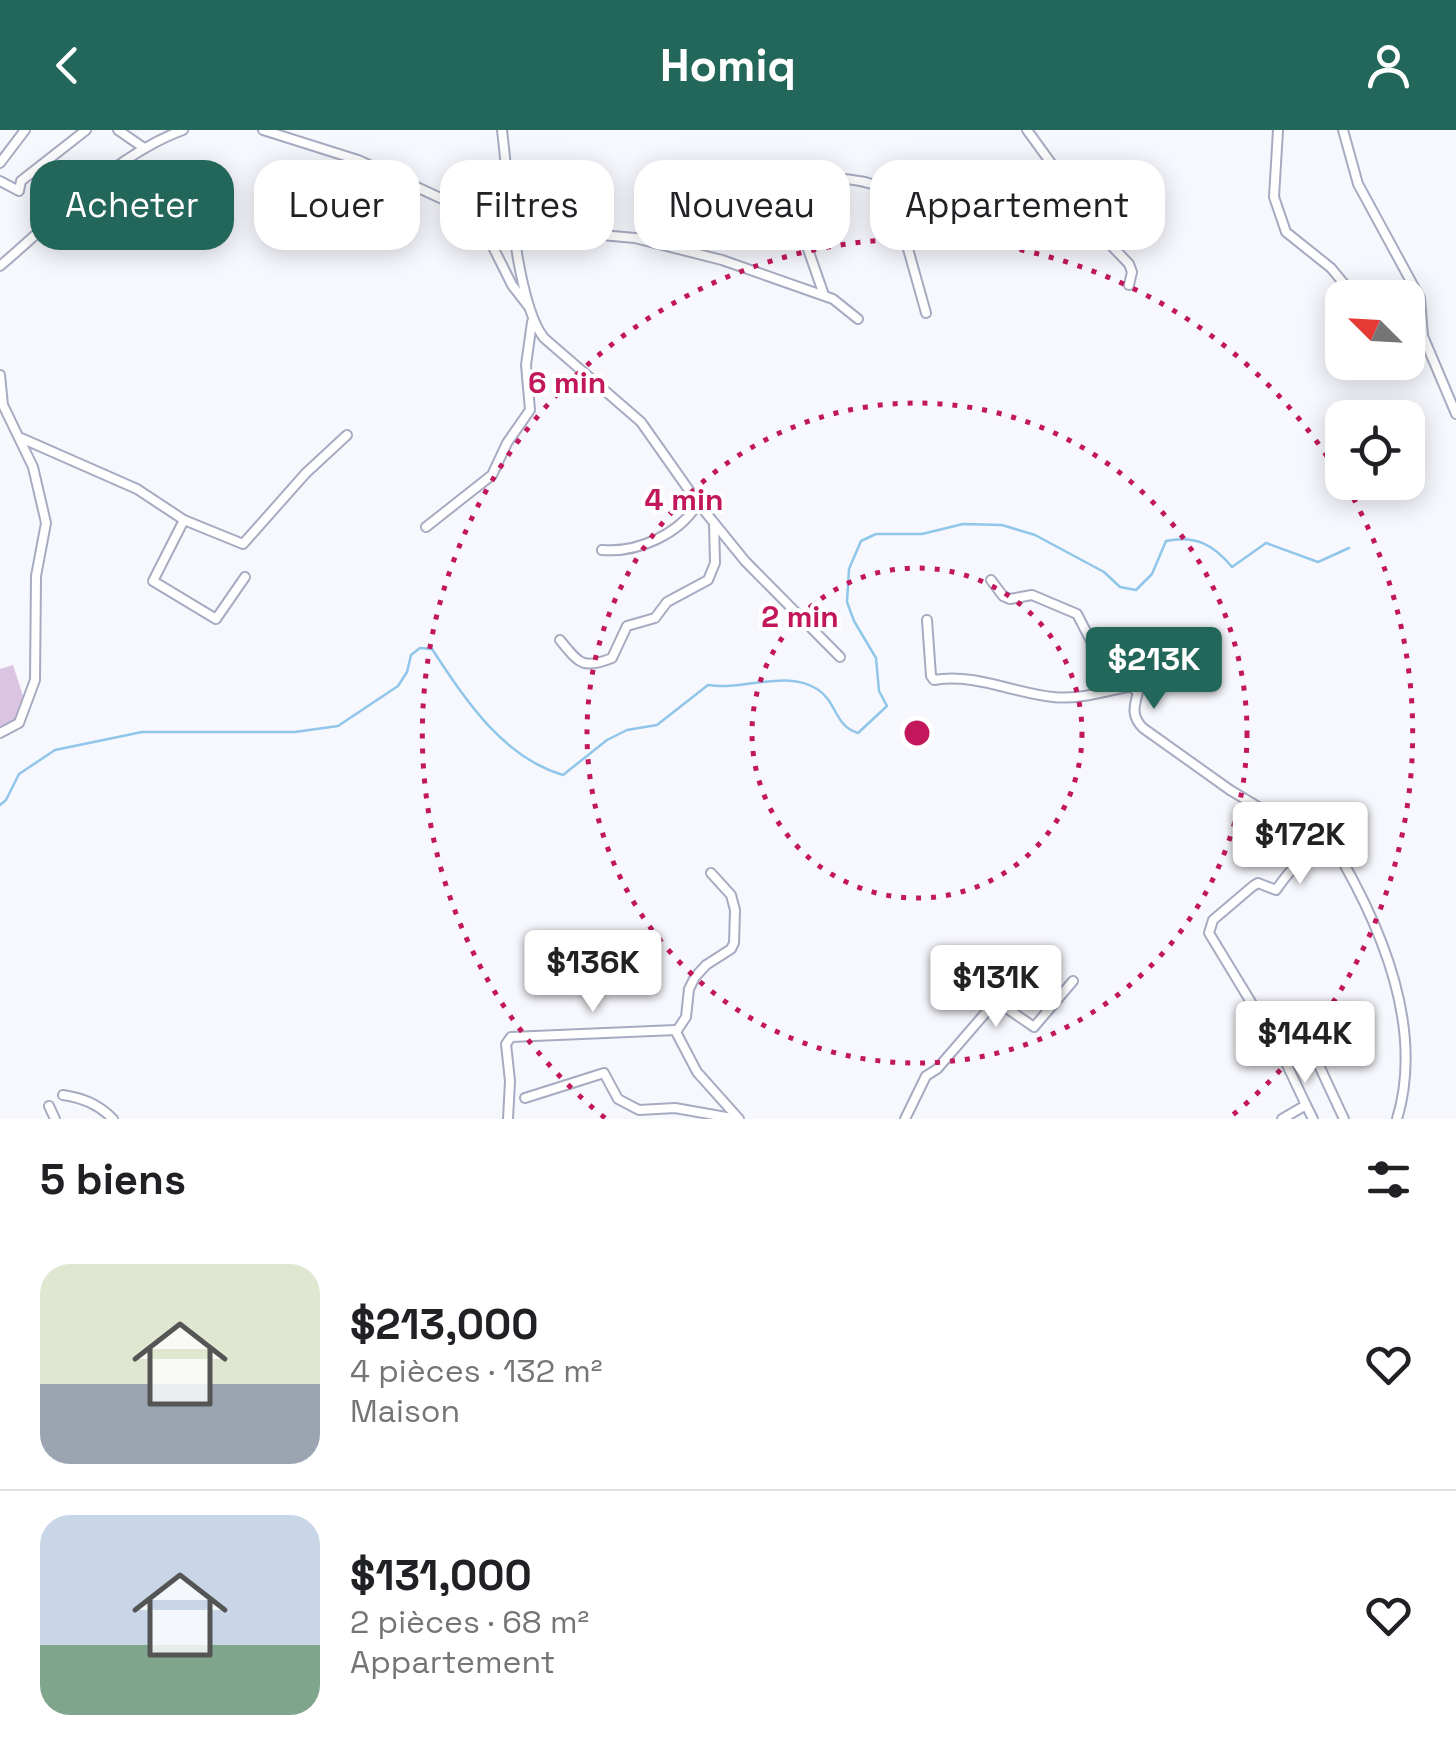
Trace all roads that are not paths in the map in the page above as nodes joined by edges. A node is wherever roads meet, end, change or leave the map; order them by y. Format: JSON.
{"nodes":[{"id":1,"x":25,"y":130,"type":"edge"},
{"id":2,"x":86,"y":130,"type":"edge"},
{"id":3,"x":118,"y":130,"type":"edge"},
{"id":4,"x":184,"y":130,"type":"edge"},
{"id":5,"x":263,"y":130,"type":"edge"},
{"id":6,"x":502,"y":130,"type":"edge"},
{"id":7,"x":1028,"y":130,"type":"edge"},
{"id":8,"x":1278,"y":130,"type":"edge"},
{"id":9,"x":1343,"y":130,"type":"edge"},
{"id":10,"x":144,"y":148,"type":"junction"},
{"id":11,"x":506,"y":160,"type":"edge"},
{"id":12,"x":0,"y":163,"type":"edge"},
{"id":13,"x":0,"y":181,"type":"edge"},
{"id":14,"x":440,"y":197,"type":"edge"},
{"id":15,"x":614,"y":236,"type":"edge"},
{"id":16,"x":494,"y":250,"type":"edge"},
{"id":17,"x":518,"y":250,"type":"edge"},
{"id":18,"x":0,"y":266,"type":"edge"},
{"id":19,"x":1343,"y":280,"type":"edge"},
{"id":20,"x":1410,"y":280,"type":"edge"},
{"id":21,"x":1128,"y":285,"type":"dead end"},
{"id":22,"x":824,"y":294,"type":"junction"},
{"id":23,"x":529,"y":308,"type":"junction"},
{"id":24,"x":926,"y":313,"type":"dead end"},
{"id":25,"x":858,"y":319,"type":"dead end"},
{"id":26,"x":532,"y":322,"type":"junction"},
{"id":27,"x":1425,"y":341,"type":"edge"},
{"id":28,"x":0,"y":375,"type":"edge"},
{"id":29,"x":2,"y":404,"type":"edge"},
{"id":30,"x":1456,"y":414,"type":"edge"},
{"id":31,"x":347,"y":435,"type":"dead end"},
{"id":32,"x":21,"y":438,"type":"junction"},
{"id":33,"x":698,"y":503,"type":"junction"},
{"id":34,"x":184,"y":520,"type":"junction"},
{"id":35,"x":714,"y":522,"type":"junction"},
{"id":36,"x":426,"y":526,"type":"dead end"},
{"id":37,"x":602,"y":550,"type":"dead end"},
{"id":38,"x":245,"y":577,"type":"dead end"},
{"id":39,"x":991,"y":580,"type":"dead end"},
{"id":40,"x":927,"y":620,"type":"dead end"},
{"id":41,"x":560,"y":640,"type":"dead end"},
{"id":42,"x":840,"y":657,"type":"dead end"},
{"id":43,"x":1132,"y":686,"type":"junction"},
{"id":44,"x":0,"y":733,"type":"edge"},
{"id":45,"x":1336,"y":853,"type":"junction"},
{"id":46,"x":711,"y":873,"type":"dead end"},
{"id":47,"x":1073,"y":981,"type":"dead end"},
{"id":48,"x":676,"y":1030,"type":"junction"},
{"id":49,"x":1310,"y":1044,"type":"dead end"},
{"id":50,"x":62,"y":1095,"type":"dead end"},
{"id":51,"x":525,"y":1098,"type":"dead end"},
{"id":52,"x":1306,"y":1104,"type":"junction"},
{"id":53,"x":49,"y":1106,"type":"dead end"},
{"id":54,"x":54,"y":1119,"type":"edge"},
{"id":55,"x":113,"y":1119,"type":"edge"},
{"id":56,"x":508,"y":1119,"type":"edge"},
{"id":57,"x":738,"y":1119,"type":"edge"},
{"id":58,"x":905,"y":1119,"type":"edge"},
{"id":59,"x":1282,"y":1119,"type":"edge"},
{"id":60,"x":1313,"y":1119,"type":"edge"},
{"id":61,"x":1344,"y":1119,"type":"edge"},
{"id":62,"x":1397,"y":1119,"type":"edge"}],
"edges":[{"from":1,"to":12,"type":"street"},
{"from":2,"to":13,"type":"street"},
{"from":3,"to":10,"type":"street"},
{"from":4,"to":10,"type":"street"},
{"from":5,"to":14,"type":"street"},
{"from":6,"to":11,"type":"street"},
{"from":7,"to":21,"type":"street"},
{"from":8,"to":19,"type":"street"},
{"from":9,"to":20,"type":"street"},
{"from":10,"to":18,"type":"street"},
{"from":15,"to":22,"type":"street"},
{"from":16,"to":23,"type":"street"},
{"from":17,"to":23,"type":"street"},
{"from":22,"to":24,"type":"street"},
{"from":22,"to":25,"type":"street"},
{"from":23,"to":26,"type":"street"},
{"from":26,"to":33,"type":"street"},
{"from":26,"to":36,"type":"street"},
{"from":27,"to":30,"type":"street"},
{"from":28,"to":29,"type":"street"},
{"from":29,"to":32,"type":"street"},
{"from":31,"to":34,"type":"street"},
{"from":32,"to":34,"type":"street"},
{"from":32,"to":44,"type":"street"},
{"from":33,"to":35,"type":"street"},
{"from":33,"to":37,"type":"street"},
{"from":34,"to":38,"type":"street"},
{"from":35,"to":41,"type":"street"},
{"from":35,"to":42,"type":"street"},
{"from":39,"to":43,"type":"street"},
{"from":40,"to":43,"type":"street"},
{"from":43,"to":45,"type":"street"},
{"from":45,"to":52,"type":"street"},
{"from":45,"to":62,"type":"street"},
{"from":46,"to":48,"type":"street"},
{"from":47,"to":58,"type":"street"},
{"from":48,"to":56,"type":"street"},
{"from":48,"to":57,"type":"street"},
{"from":49,"to":61,"type":"street"},
{"from":50,"to":55,"type":"street"},
{"from":51,"to":57,"type":"street"},
{"from":52,"to":59,"type":"street"},
{"from":52,"to":60,"type":"street"},
{"from":53,"to":54,"type":"street"}]}
